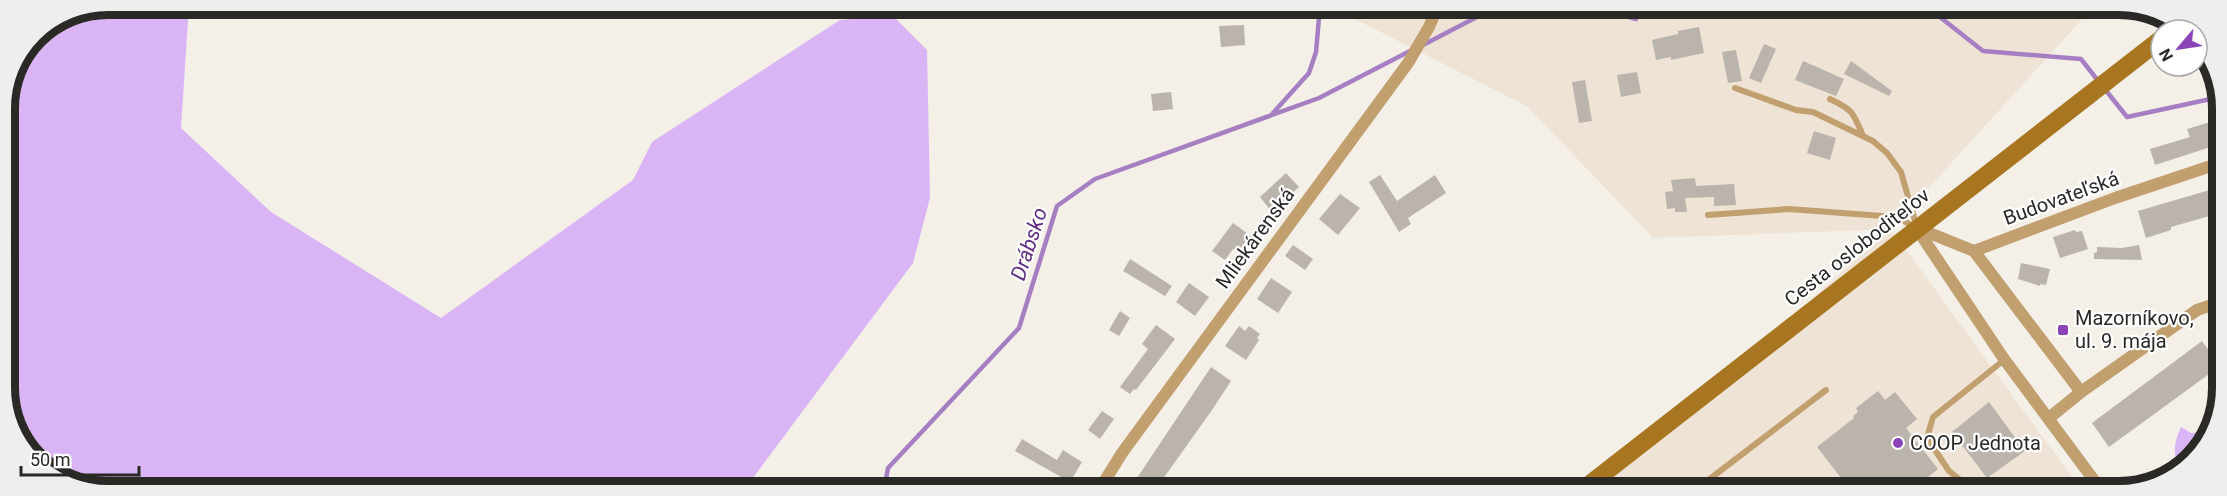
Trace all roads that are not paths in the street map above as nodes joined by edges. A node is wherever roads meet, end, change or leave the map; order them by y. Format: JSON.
{"nodes":[{"id":1,"x":1434,"y":15,"type":"edge"},
{"id":2,"x":2149,"y":48,"type":"edge"},
{"id":3,"x":1735,"y":88,"type":"dead end"},
{"id":4,"x":1830,"y":99,"type":"dead end"},
{"id":5,"x":1863,"y":136,"type":"junction"},
{"id":6,"x":2212,"y":166,"type":"edge"},
{"id":7,"x":1708,"y":215,"type":"dead end"},
{"id":8,"x":1917,"y":228,"type":"junction"},
{"id":9,"x":1974,"y":251,"type":"junction"},
{"id":10,"x":2212,"y":305,"type":"edge"},
{"id":11,"x":2004,"y":359,"type":"junction"},
{"id":12,"x":1826,"y":390,"type":"dead end"},
{"id":13,"x":2081,"y":392,"type":"junction"},
{"id":14,"x":2049,"y":418,"type":"junction"},
{"id":15,"x":1104,"y":481,"type":"edge"},
{"id":16,"x":1594,"y":481,"type":"edge"},
{"id":17,"x":1707,"y":481,"type":"edge"},
{"id":18,"x":1962,"y":481,"type":"edge"},
{"id":19,"x":2095,"y":481,"type":"edge"}],
"edges":[{"from":1,"to":15,"type":"street","name":"Mliekárenská"},
{"from":2,"to":8,"type":"main road","name":"Cesta osloboditeľov"},
{"from":3,"to":5,"type":"lane"},
{"from":4,"to":5,"type":"lane"},
{"from":5,"to":8,"type":"lane"},
{"from":6,"to":9,"type":"street","name":"Budovateľská"},
{"from":7,"to":8,"type":"lane"},
{"from":8,"to":9,"type":"street"},
{"from":8,"to":11,"type":"street"},
{"from":8,"to":16,"type":"main road","name":"Cesta osloboditeľov"},
{"from":9,"to":13,"type":"street"},
{"from":10,"to":13,"type":"street"},
{"from":11,"to":14,"type":"street"},
{"from":11,"to":18,"type":"lane"},
{"from":12,"to":17,"type":"lane"},
{"from":13,"to":14,"type":"street"},
{"from":14,"to":19,"type":"street"}]}
